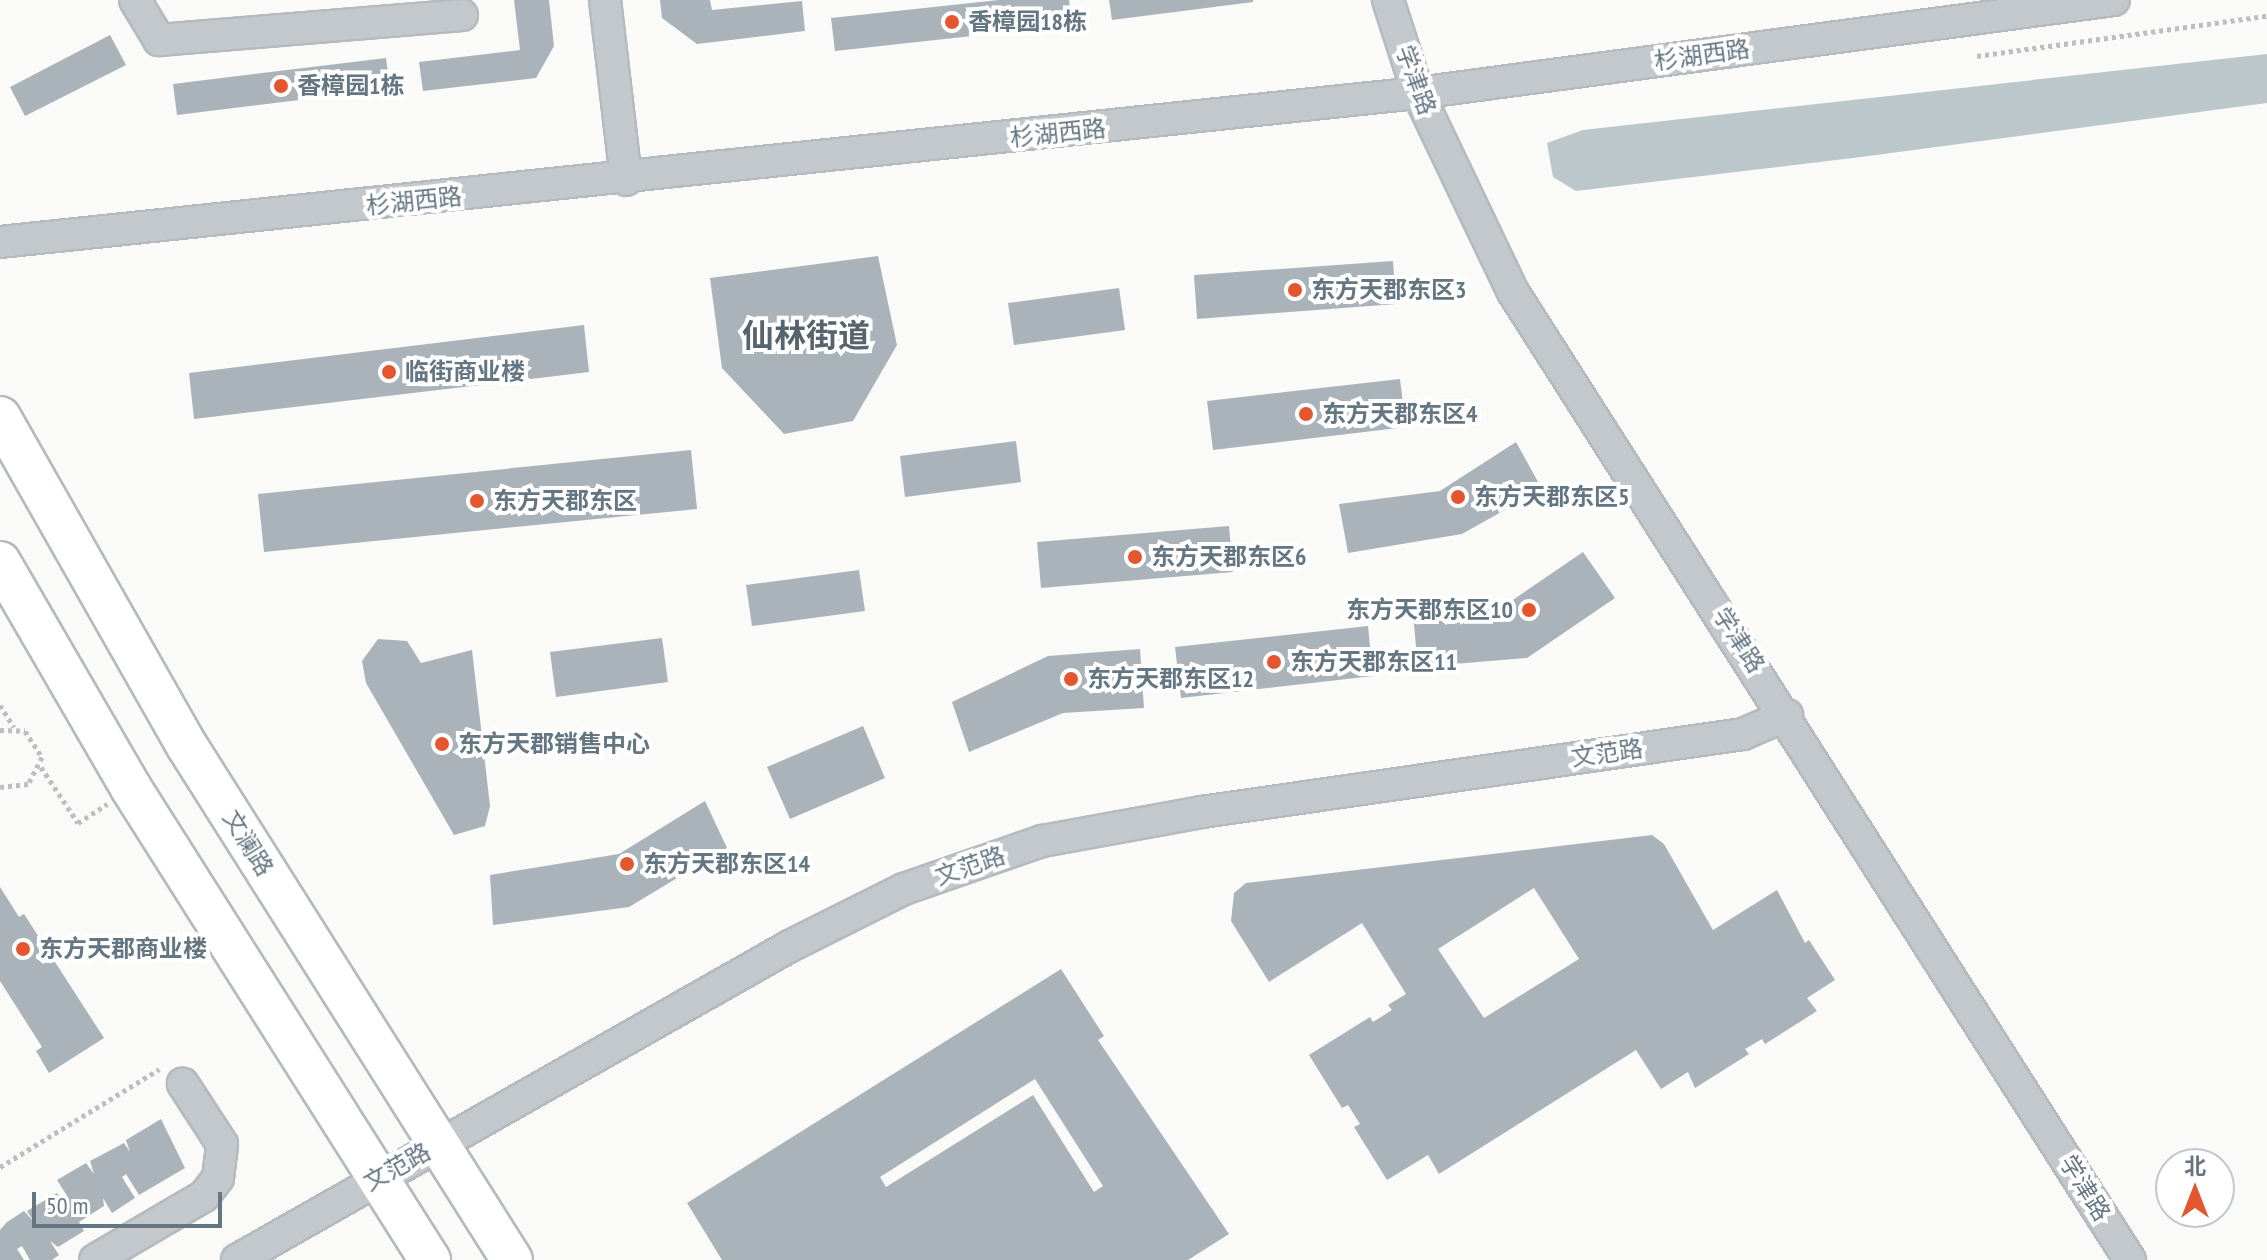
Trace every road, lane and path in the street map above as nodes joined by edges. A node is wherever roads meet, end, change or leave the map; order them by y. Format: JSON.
{"nodes":[{"id":1,"x":135,"y":0,"type":"edge"},
{"id":2,"x":605,"y":0,"type":"edge"},
{"id":3,"x":1388,"y":0,"type":"edge"},
{"id":4,"x":2114,"y":0,"type":"edge"},
{"id":5,"x":331,"y":13,"type":"edge"},
{"id":6,"x":462,"y":15,"type":"dead end"},
{"id":7,"x":2267,"y":16,"type":"edge"},
{"id":8,"x":1977,"y":56,"type":"dead end"},
{"id":9,"x":1418,"y":93,"type":"junction"},
{"id":10,"x":626,"y":180,"type":"junction"},
{"id":11,"x":0,"y":242,"type":"edge"},
{"id":12,"x":0,"y":417,"type":"edge"},
{"id":13,"x":0,"y":562,"type":"edge"},
{"id":14,"x":0,"y":705,"type":"edge"},
{"id":15,"x":1787,"y":715,"type":"junction"},
{"id":16,"x":14,"y":728,"type":"junction"},
{"id":17,"x":0,"y":730,"type":"edge"},
{"id":18,"x":41,"y":767,"type":"junction"},
{"id":19,"x":0,"y":787,"type":"edge"},
{"id":20,"x":131,"y":788,"type":"junction"},
{"id":21,"x":183,"y":1084,"type":"joint"},
{"id":22,"x":438,"y":1144,"type":"junction"},
{"id":23,"x":0,"y":1167,"type":"edge"},
{"id":24,"x":377,"y":1177,"type":"junction"},
{"id":25,"x":95,"y":1260,"type":"edge"},
{"id":26,"x":237,"y":1260,"type":"edge"},
{"id":27,"x":430,"y":1260,"type":"edge"},
{"id":28,"x":512,"y":1260,"type":"edge"},
{"id":29,"x":2130,"y":1260,"type":"edge"}],
"edges":[{"from":1,"to":5,"type":"street"},
{"from":2,"to":10,"type":"street"},
{"from":3,"to":9,"type":"street","name":"学津路"},
{"from":4,"to":9,"type":"street","name":"杉湖西路"},
{"from":5,"to":6,"type":"street"},
{"from":7,"to":8,"type":"path"},
{"from":9,"to":10,"type":"street","name":"杉湖西路"},
{"from":9,"to":15,"type":"street","name":"学津路"},
{"from":10,"to":11,"type":"street","name":"杉湖西路"},
{"from":12,"to":22,"type":"main road","name":"文澜路"},
{"from":13,"to":20,"type":"main road"},
{"from":14,"to":16,"type":"path"},
{"from":15,"to":22,"type":"street","name":"文范路"},
{"from":15,"to":29,"type":"street","name":"学津路"},
{"from":16,"to":17,"type":"path"},
{"from":16,"to":18,"type":"path"},
{"from":18,"to":19,"type":"path"},
{"from":18,"to":20,"type":"path"},
{"from":20,"to":24,"type":"main road"},
{"from":21,"to":23,"type":"path"},
{"from":21,"to":25,"type":"street"},
{"from":22,"to":24,"type":"street","name":"文范路"},
{"from":22,"to":28,"type":"main road","name":"文澜路"},
{"from":24,"to":26,"type":"street","name":"文范路"},
{"from":24,"to":27,"type":"main road"}]}
